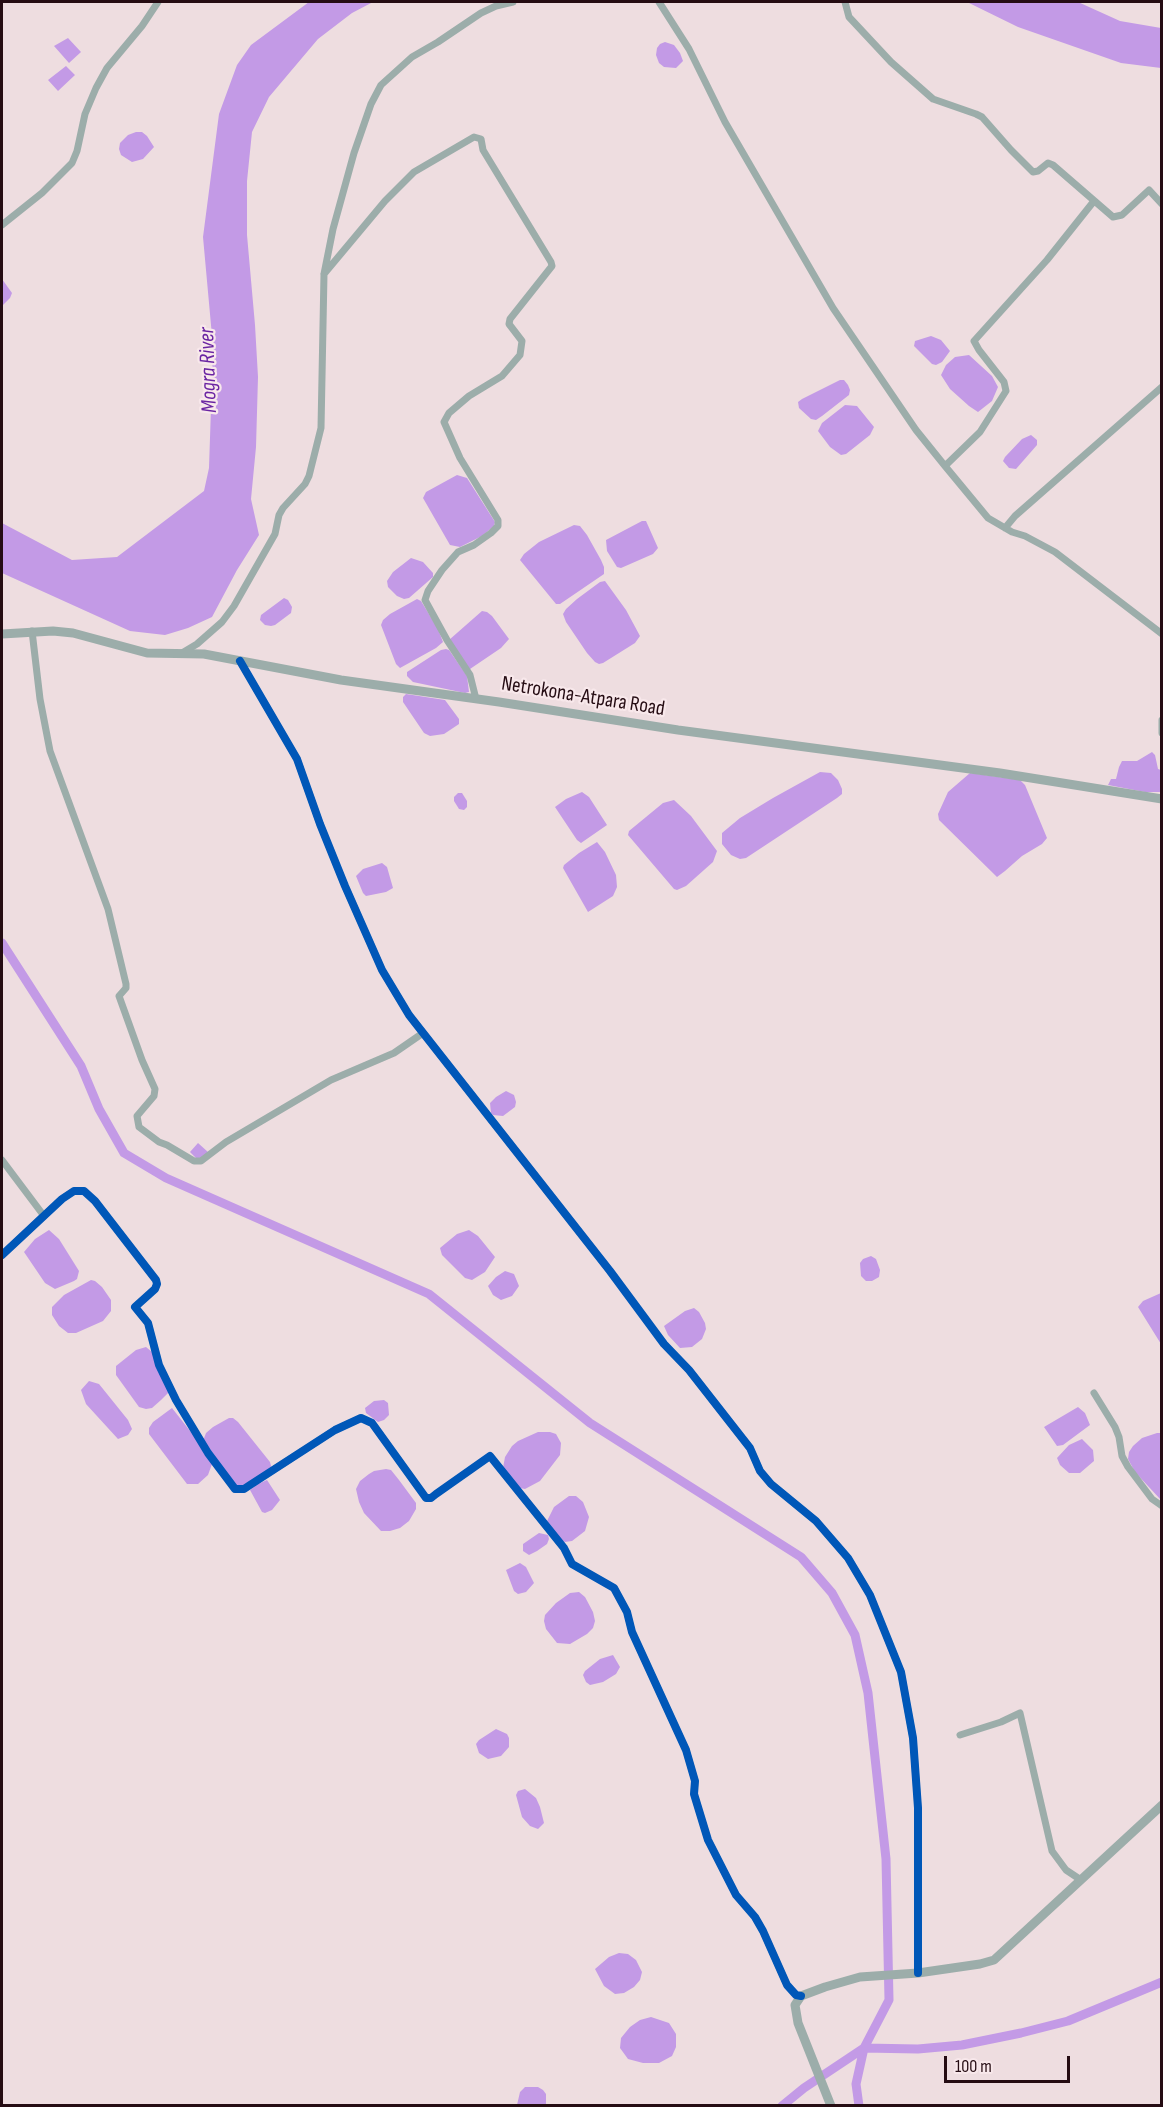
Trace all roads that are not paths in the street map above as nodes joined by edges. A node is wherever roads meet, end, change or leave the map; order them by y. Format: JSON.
{"nodes":[{"id":1,"x":158,"y":2,"type":"edge"},
{"id":2,"x":513,"y":2,"type":"edge"},
{"id":3,"x":659,"y":2,"type":"edge"},
{"id":4,"x":844,"y":2,"type":"edge"},
{"id":5,"x":1094,"y":201,"type":"junction"},
{"id":6,"x":1161,"y":204,"type":"edge"},
{"id":7,"x":2,"y":225,"type":"edge"},
{"id":8,"x":324,"y":274,"type":"junction"},
{"id":9,"x":1161,"y":387,"type":"edge"},
{"id":10,"x":945,"y":466,"type":"junction"},
{"id":11,"x":1005,"y":528,"type":"junction"},
{"id":12,"x":32,"y":631,"type":"junction"},
{"id":13,"x":2,"y":634,"type":"edge"},
{"id":14,"x":1161,"y":634,"type":"edge"},
{"id":15,"x":182,"y":653,"type":"junction"},
{"id":16,"x":240,"y":661,"type":"junction"},
{"id":17,"x":476,"y":699,"type":"junction"},
{"id":18,"x":1161,"y":720,"type":"edge"},
{"id":19,"x":1161,"y":733,"type":"edge"},
{"id":20,"x":1161,"y":799,"type":"edge"},
{"id":21,"x":423,"y":1033,"type":"junction"},
{"id":22,"x":2,"y":1160,"type":"edge"},
{"id":23,"x":44,"y":1216,"type":"junction"},
{"id":24,"x":2,"y":1255,"type":"edge"},
{"id":25,"x":1094,"y":1393,"type":"dead end"},
{"id":26,"x":1161,"y":1506,"type":"edge"},
{"id":27,"x":960,"y":1735,"type":"dead end"},
{"id":28,"x":1161,"y":1804,"type":"edge"},
{"id":29,"x":1081,"y":1880,"type":"junction"},
{"id":30,"x":918,"y":1973,"type":"junction"},
{"id":31,"x":801,"y":1996,"type":"junction"},
{"id":32,"x":831,"y":2106,"type":"edge"}],
"edges":[{"from":1,"to":7,"type":"street"},
{"from":2,"to":8,"type":"street"},
{"from":3,"to":10,"type":"street"},
{"from":4,"to":5,"type":"street"},
{"from":5,"to":6,"type":"street"},
{"from":5,"to":10,"type":"street"},
{"from":8,"to":15,"type":"street"},
{"from":8,"to":17,"type":"street"},
{"from":9,"to":11,"type":"street"},
{"from":10,"to":11,"type":"street"},
{"from":11,"to":14,"type":"street"},
{"from":12,"to":13,"type":"street","name":"Netrokona-Atpara Road"},
{"from":12,"to":15,"type":"street","name":"Netrokona-Atpara Road"},
{"from":12,"to":21,"type":"street"},
{"from":15,"to":16,"type":"street","name":"Netrokona-Atpara Road"},
{"from":16,"to":17,"type":"street","name":"Netrokona-Atpara Road"},
{"from":16,"to":21,"type":"street"},
{"from":17,"to":20,"type":"street","name":"Netrokona-Atpara Road"},
{"from":18,"to":19,"type":"street"},
{"from":21,"to":30,"type":"street"},
{"from":22,"to":23,"type":"street"},
{"from":23,"to":24,"type":"street"},
{"from":23,"to":31,"type":"street"},
{"from":25,"to":26,"type":"street"},
{"from":27,"to":29,"type":"street"},
{"from":28,"to":29,"type":"street"},
{"from":29,"to":30,"type":"street"},
{"from":30,"to":31,"type":"street"},
{"from":31,"to":32,"type":"street"}]}
